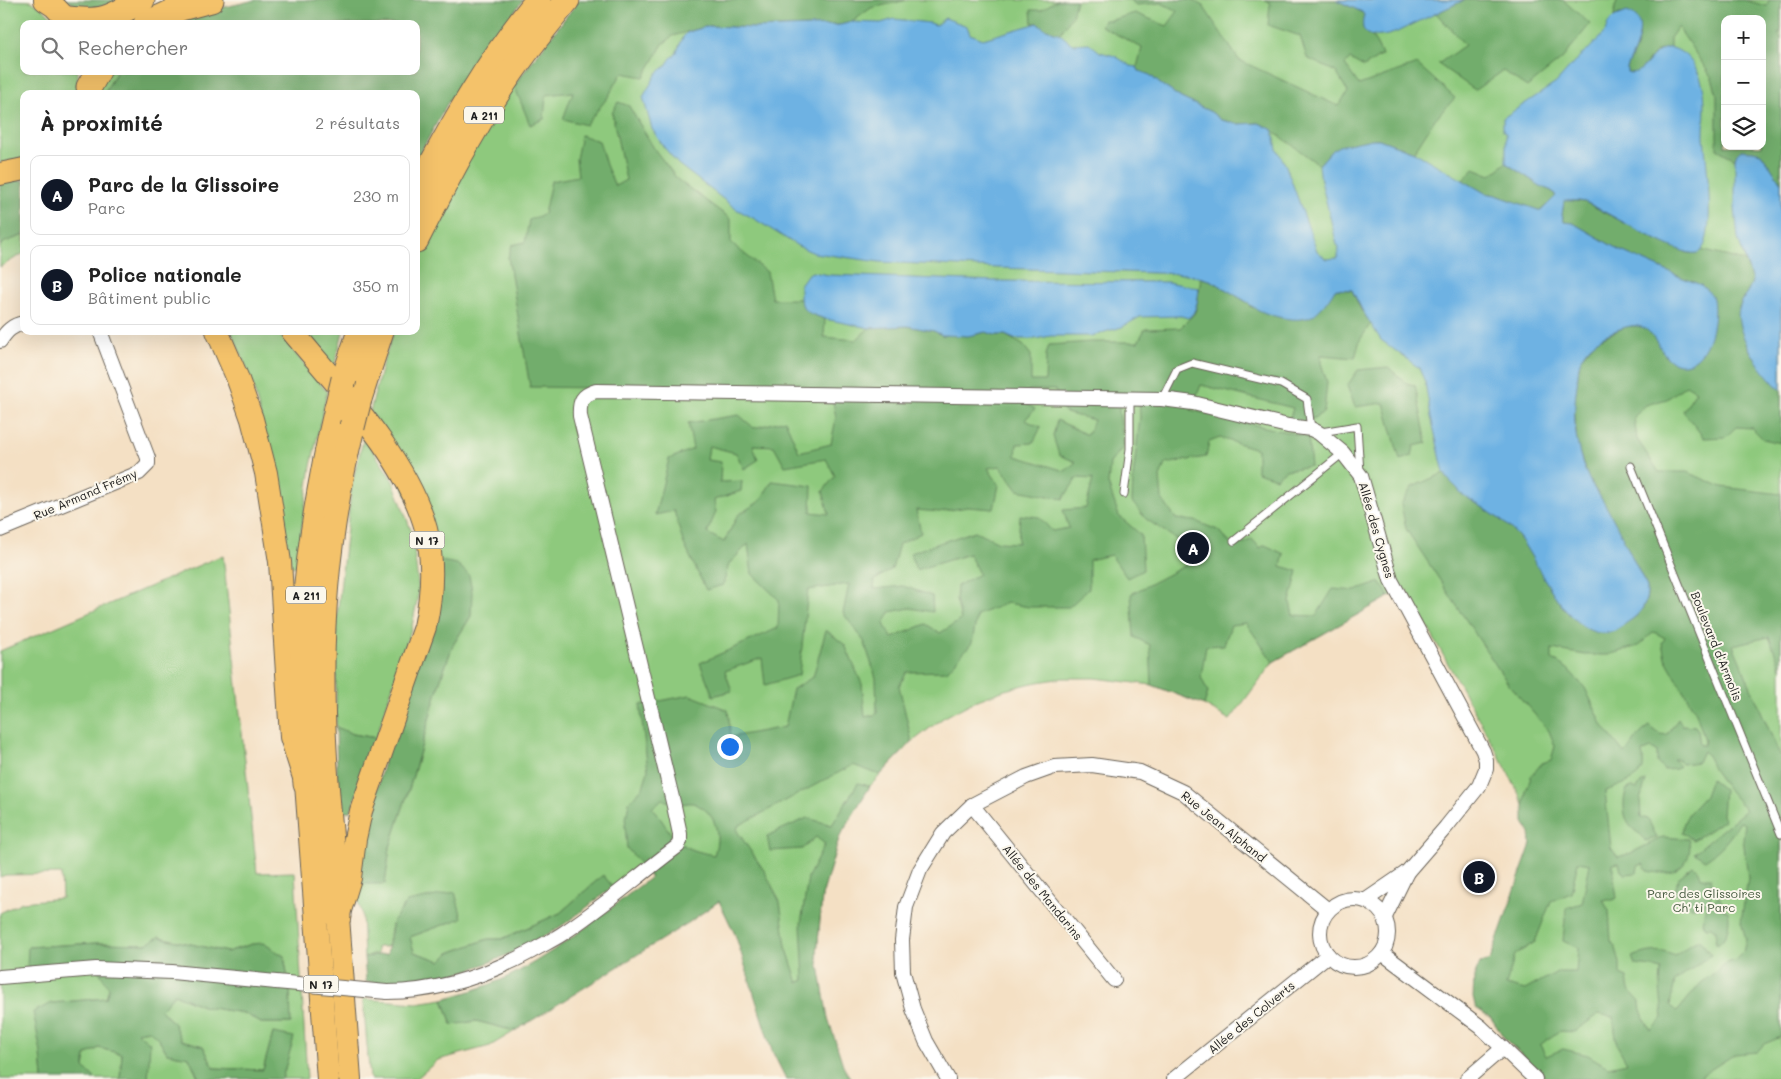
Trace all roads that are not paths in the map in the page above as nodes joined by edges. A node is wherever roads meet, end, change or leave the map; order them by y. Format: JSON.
{"nodes":[{"id":1,"x":45,"y":0,"type":"edge"},
{"id":2,"x":142,"y":0,"type":"edge"},
{"id":3,"x":211,"y":0,"type":"edge"},
{"id":4,"x":538,"y":0,"type":"edge"},
{"id":5,"x":566,"y":0,"type":"edge"},
{"id":6,"x":68,"y":20,"type":"edge"},
{"id":7,"x":101,"y":20,"type":"edge"},
{"id":8,"x":155,"y":20,"type":"edge"},
{"id":9,"x":20,"y":170,"type":"edge"},
{"id":10,"x":0,"y":174,"type":"edge"},
{"id":11,"x":420,"y":186,"type":"edge"},
{"id":12,"x":420,"y":232,"type":"edge"},
{"id":13,"x":20,"y":324,"type":"edge"},
{"id":14,"x":102,"y":335,"type":"edge"},
{"id":15,"x":219,"y":335,"type":"edge"},
{"id":16,"x":295,"y":335,"type":"edge"},
{"id":17,"x":359,"y":335,"type":"edge"},
{"id":18,"x":379,"y":335,"type":"edge"},
{"id":19,"x":0,"y":341,"type":"edge"},
{"id":20,"x":352,"y":389,"type":"junction"},
{"id":21,"x":1130,"y":398,"type":"junction"},
{"id":22,"x":1162,"y":398,"type":"junction"},
{"id":23,"x":1315,"y":431,"type":"junction"},
{"id":24,"x":1343,"y":453,"type":"junction"},
{"id":25,"x":1631,"y":466,"type":"dead end"},
{"id":26,"x":1361,"y":476,"type":"junction"},
{"id":27,"x":1124,"y":494,"type":"dead end"},
{"id":28,"x":0,"y":530,"type":"edge"},
{"id":29,"x":1234,"y":541,"type":"dead end"},
{"id":30,"x":306,"y":784,"type":"junction"},
{"id":31,"x":972,"y":805,"type":"junction"},
{"id":32,"x":1781,"y":834,"type":"edge"},
{"id":33,"x":1407,"y":872,"type":"junction"},
{"id":34,"x":1366,"y":900,"type":"junction"},
{"id":35,"x":1328,"y":910,"type":"junction"},
{"id":36,"x":338,"y":917,"type":"junction"},
{"id":37,"x":1385,"y":917,"type":"junction"},
{"id":38,"x":1382,"y":953,"type":"junction"},
{"id":39,"x":1328,"y":955,"type":"junction"},
{"id":40,"x":0,"y":977,"type":"edge"},
{"id":41,"x":1114,"y":980,"type":"dead end"},
{"id":42,"x":1504,"y":1048,"type":"junction"},
{"id":43,"x":328,"y":1079,"type":"edge"},
{"id":44,"x":350,"y":1079,"type":"edge"},
{"id":45,"x":948,"y":1079,"type":"edge"},
{"id":46,"x":1174,"y":1079,"type":"edge"},
{"id":47,"x":1467,"y":1079,"type":"edge"},
{"id":48,"x":1536,"y":1079,"type":"edge"}],
"edges":[{"from":1,"to":6,"type":"highway"},
{"from":2,"to":7,"type":"highway"},
{"from":3,"to":8,"type":"highway"},
{"from":4,"to":11,"type":"highway","number":"A 211"},
{"from":5,"to":12,"type":"highway","number":"A 211"},
{"from":9,"to":10,"type":"highway"},
{"from":13,"to":19,"type":"street"},
{"from":14,"to":28,"type":"street","name":"Rue Armand Frémy"},
{"from":15,"to":30,"type":"highway","number":"N 17"},
{"from":16,"to":36,"type":"highway","number":"N 17"},
{"from":17,"to":20,"type":"highway","number":"A 211"},
{"from":18,"to":20,"type":"highway","number":"A 211"},
{"from":20,"to":30,"type":"highway","number":"A 211","bridge":true},
{"from":20,"to":36,"type":"highway","number":"A 211","bridge":true},
{"from":21,"to":22,"type":"street"},
{"from":21,"to":27,"type":"lane"},
{"from":21,"to":40,"type":"street","bridge":true},
{"from":22,"to":23,"type":"street"},
{"from":22,"to":23,"type":"lane"},
{"from":23,"to":24,"type":"street","name":"Allée des Cygnes"},
{"from":23,"to":26,"type":"lane"},
{"from":24,"to":26,"type":"street","name":"Allée des Cygnes"},
{"from":24,"to":29,"type":"lane"},
{"from":25,"to":32,"type":"lane","name":"Boulevard d'Armolis"},
{"from":26,"to":33,"type":"street","name":"Allée des Cygnes"},
{"from":30,"to":43,"type":"highway","number":"N 17"},
{"from":31,"to":35,"type":"street","name":"Rue Jean Alphand"},
{"from":31,"to":41,"type":"street","name":"Allée des Mandarins"},
{"from":31,"to":45,"type":"street","name":"Rue Jean Alphand"},
{"from":33,"to":34,"type":"street","name":"Allée des Cygnes"},
{"from":33,"to":37,"type":"street","name":"Allée des Cygnes"},
{"from":34,"to":35,"type":"street"},
{"from":34,"to":37,"type":"street"},
{"from":35,"to":39,"type":"street"},
{"from":36,"to":44,"type":"highway","number":"N 17"},
{"from":37,"to":38,"type":"street"},
{"from":38,"to":39,"type":"street"},
{"from":38,"to":42,"type":"street"},
{"from":39,"to":46,"type":"street","name":"Allée des Colverts"},
{"from":42,"to":47,"type":"street"},
{"from":42,"to":48,"type":"street"}]}
